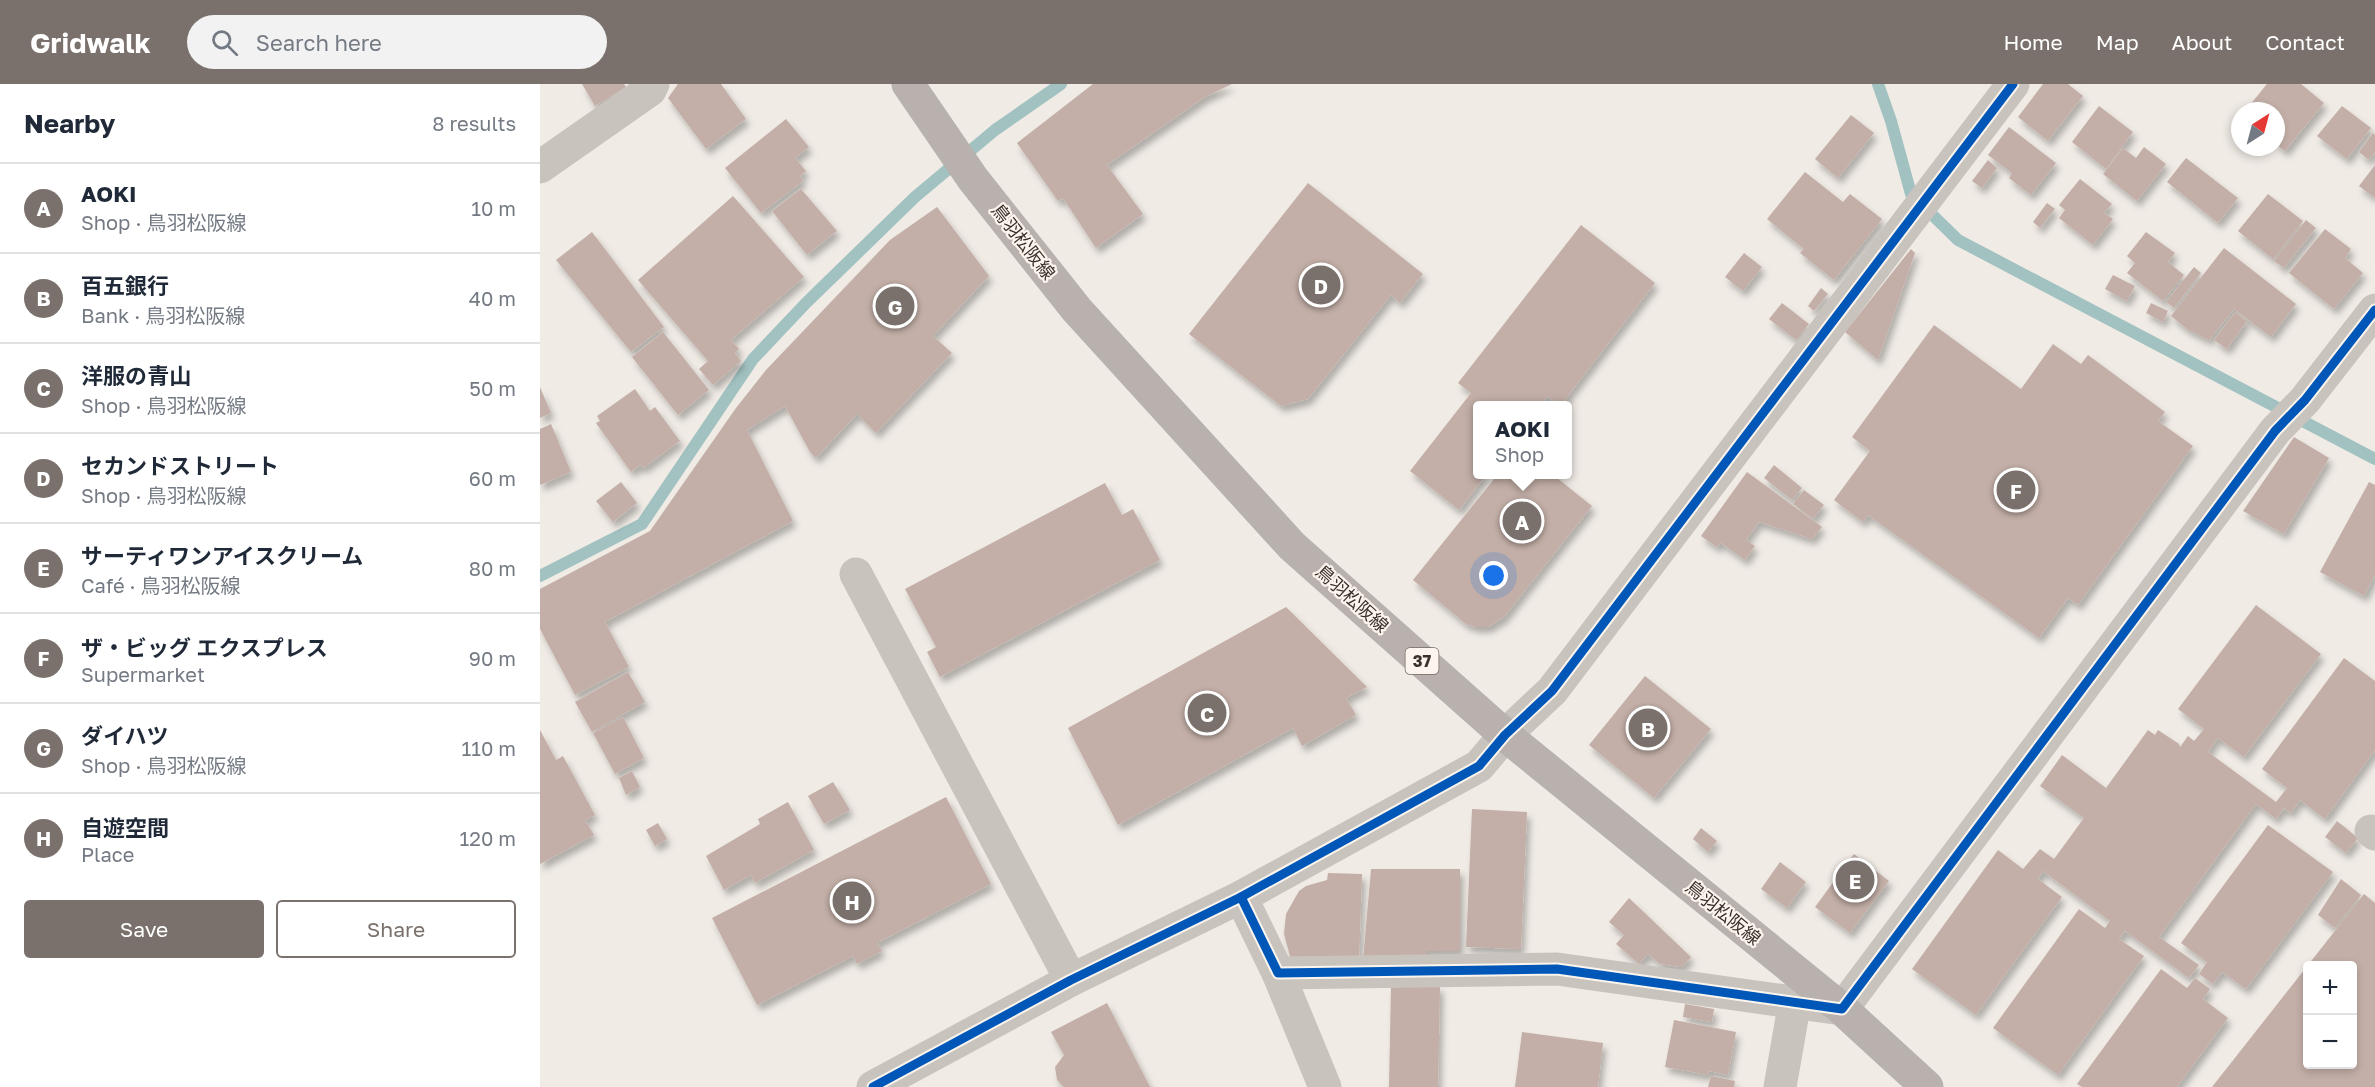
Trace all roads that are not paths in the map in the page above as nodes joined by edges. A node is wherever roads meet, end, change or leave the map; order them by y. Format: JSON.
{"nodes":[{"id":1,"x":653,"y":84,"type":"edge"},
{"id":2,"x":908,"y":84,"type":"edge"},
{"id":3,"x":2013,"y":84,"type":"edge"},
{"id":4,"x":540,"y":167,"type":"edge"},
{"id":5,"x":2375,"y":310,"type":"edge"},
{"id":6,"x":856,"y":574,"type":"dead end"},
{"id":7,"x":1505,"y":735,"type":"junction"},
{"id":8,"x":1241,"y":897,"type":"junction"},
{"id":9,"x":1278,"y":973,"type":"junction"},
{"id":10,"x":1071,"y":980,"type":"junction"},
{"id":11,"x":1795,"y":1001,"type":"junction"},
{"id":12,"x":1842,"y":1009,"type":"junction"},
{"id":13,"x":873,"y":1087,"type":"edge"},
{"id":14,"x":1326,"y":1087,"type":"edge"},
{"id":15,"x":1780,"y":1087,"type":"edge"},
{"id":16,"x":1927,"y":1087,"type":"edge"}],
"edges":[{"from":1,"to":4,"type":"street"},
{"from":2,"to":7,"type":"main road","name":"鳥羽松阪線","number":"37"},
{"from":3,"to":7,"type":"street"},
{"from":5,"to":12,"type":"street"},
{"from":6,"to":10,"type":"street"},
{"from":7,"to":8,"type":"street"},
{"from":7,"to":12,"type":"main road","name":"鳥羽松阪線","number":"37"},
{"from":8,"to":9,"type":"street"},
{"from":8,"to":10,"type":"street"},
{"from":9,"to":11,"type":"street"},
{"from":9,"to":14,"type":"street"},
{"from":10,"to":13,"type":"street"},
{"from":11,"to":12,"type":"street"},
{"from":11,"to":15,"type":"street"},
{"from":12,"to":16,"type":"main road","name":"鳥羽松阪線","number":"37"}]}
